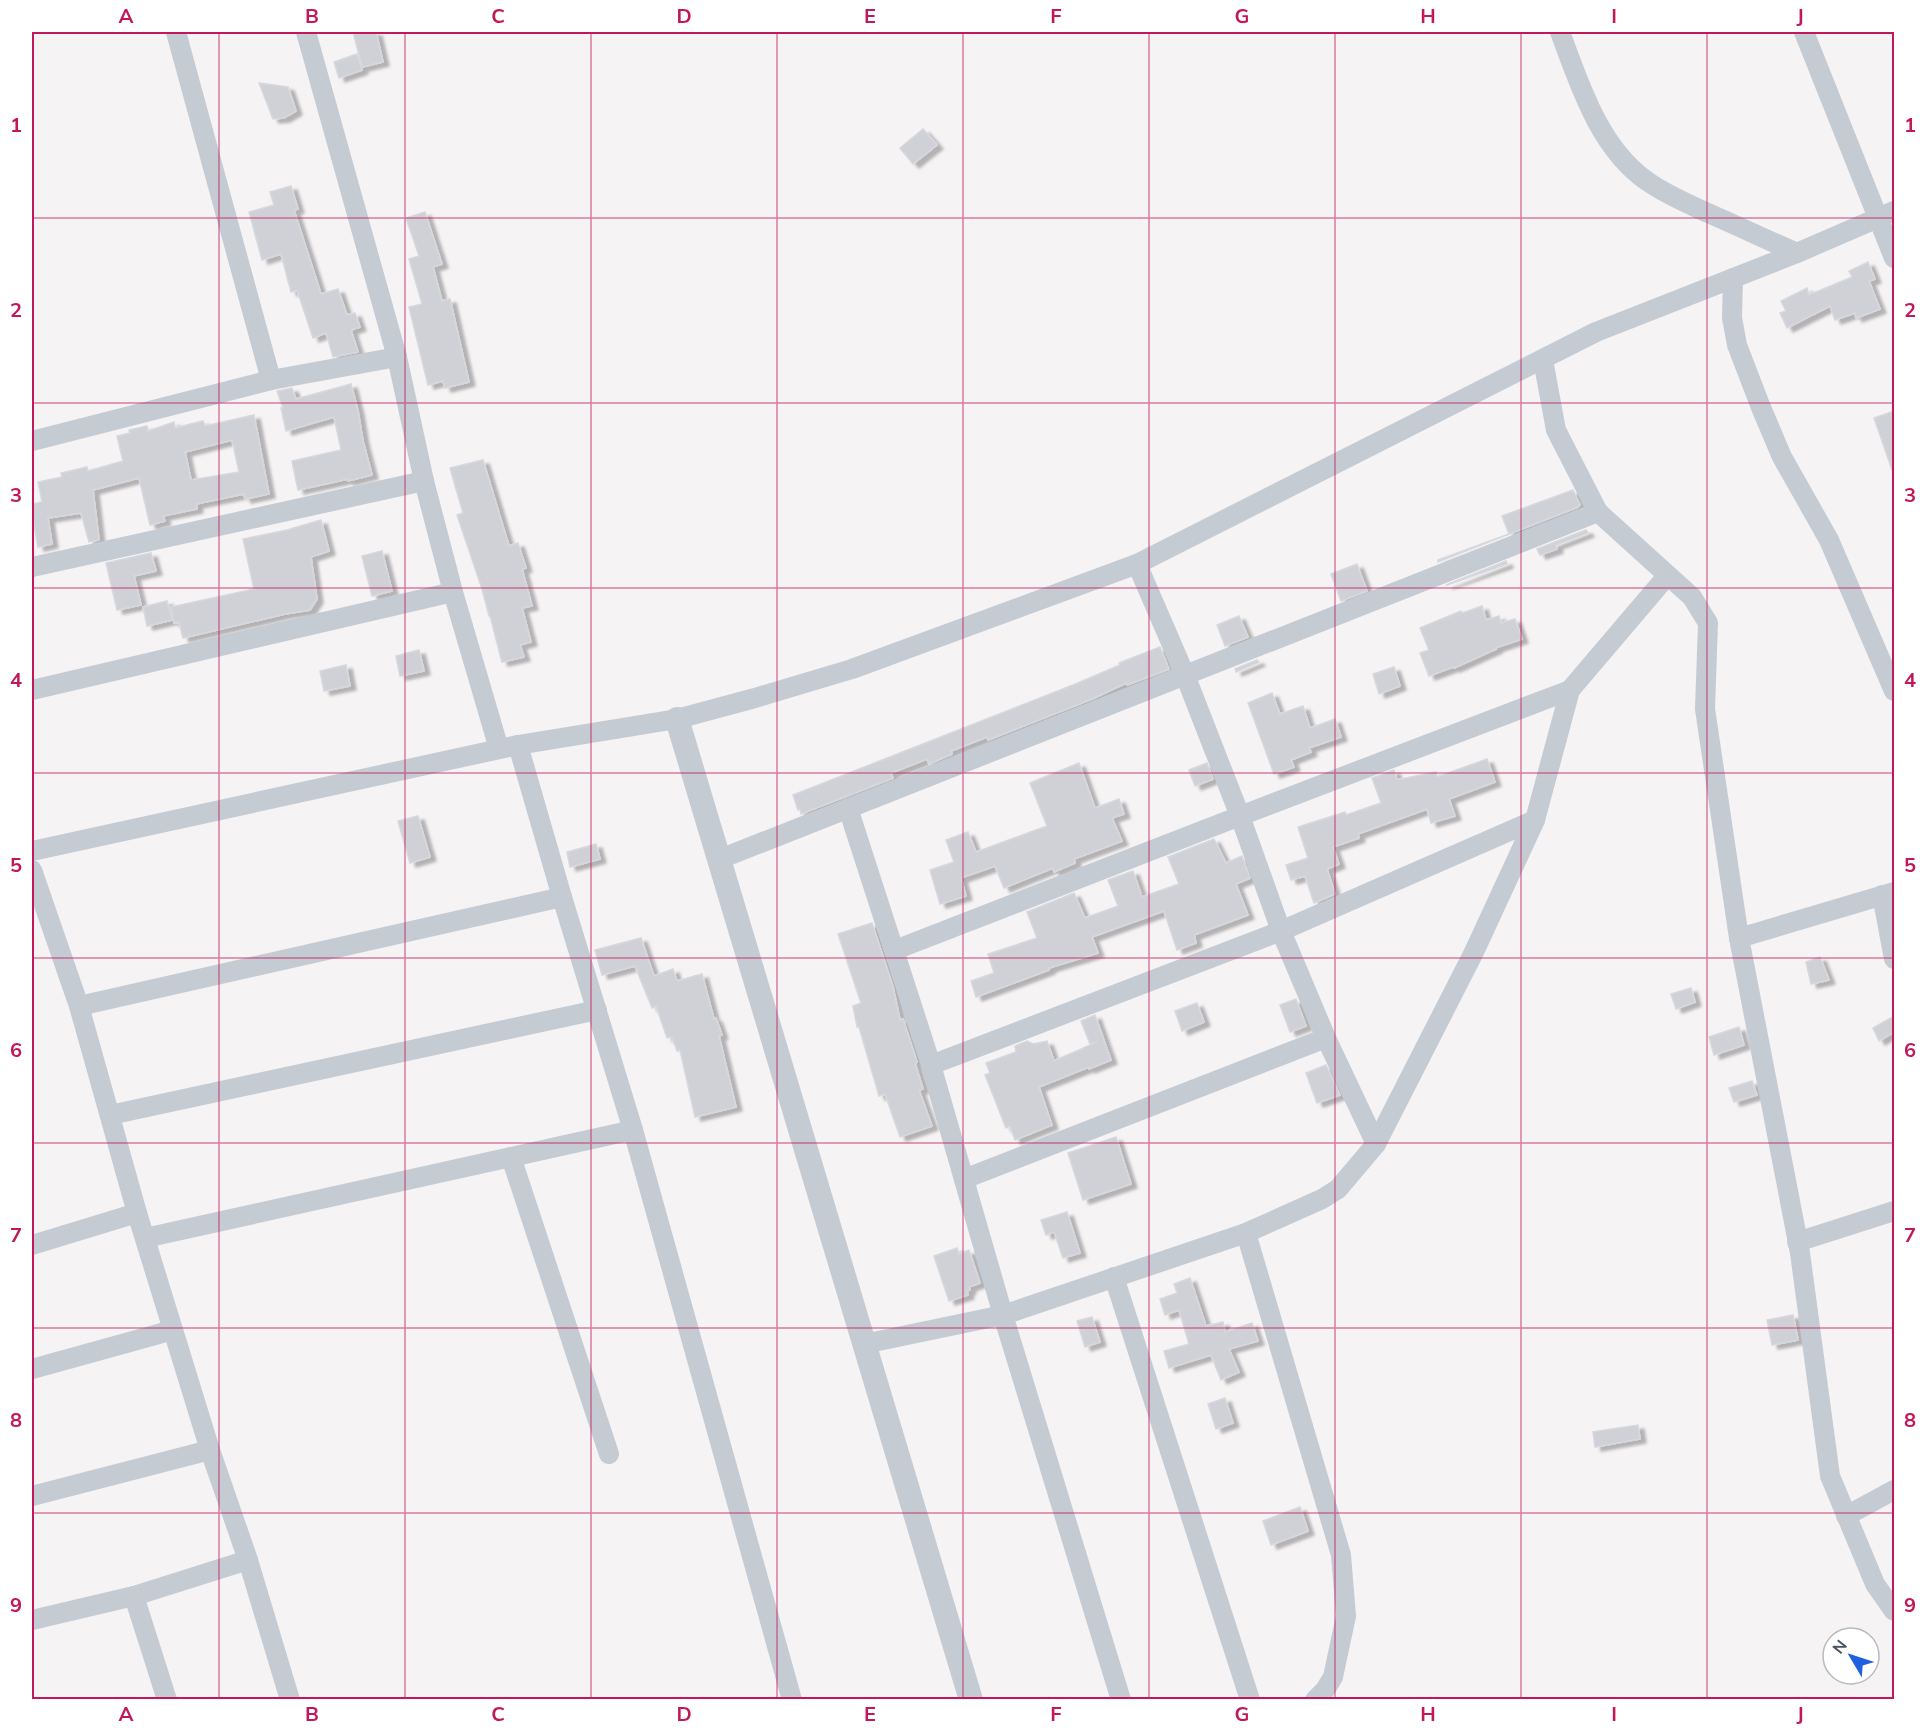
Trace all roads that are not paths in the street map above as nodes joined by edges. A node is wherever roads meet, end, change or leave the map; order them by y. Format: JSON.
{"nodes":[{"id":1,"x":176,"y":32,"type":"edge"},
{"id":2,"x":306,"y":32,"type":"edge"},
{"id":3,"x":1560,"y":32,"type":"edge"},
{"id":4,"x":1804,"y":32,"type":"edge"},
{"id":5,"x":1886,"y":215,"type":"edge"},
{"id":6,"x":1797,"y":253,"type":"junction"},
{"id":7,"x":1894,"y":258,"type":"edge"},
{"id":8,"x":1732,"y":278,"type":"junction"},
{"id":9,"x":397,"y":357,"type":"junction"},
{"id":10,"x":1543,"y":360,"type":"junction"},
{"id":11,"x":271,"y":380,"type":"junction"},
{"id":12,"x":32,"y":441,"type":"edge"},
{"id":13,"x":424,"y":481,"type":"junction"},
{"id":14,"x":1598,"y":512,"type":"junction"},
{"id":15,"x":1137,"y":564,"type":"junction"},
{"id":16,"x":32,"y":567,"type":"edge"},
{"id":17,"x":1667,"y":576,"type":"junction"},
{"id":18,"x":453,"y":592,"type":"junction"},
{"id":19,"x":1185,"y":675,"type":"junction"},
{"id":20,"x":32,"y":690,"type":"edge"},
{"id":21,"x":1570,"y":690,"type":"junction"},
{"id":22,"x":1894,"y":691,"type":"edge"},
{"id":23,"x":677,"y":719,"type":"junction"},
{"id":24,"x":509,"y":747,"type":"junction"},
{"id":25,"x":848,"y":808,"type":"junction"},
{"id":26,"x":1240,"y":816,"type":"junction"},
{"id":27,"x":1535,"y":820,"type":"junction"},
{"id":28,"x":32,"y":851,"type":"edge"},
{"id":29,"x":720,"y":859,"type":"junction"},
{"id":30,"x":32,"y":870,"type":"edge"},
{"id":31,"x":1888,"y":893,"type":"edge"},
{"id":32,"x":562,"y":897,"type":"junction"},
{"id":33,"x":1281,"y":931,"type":"junction"},
{"id":34,"x":1739,"y":938,"type":"junction"},
{"id":35,"x":895,"y":950,"type":"junction"},
{"id":36,"x":1894,"y":959,"type":"edge"},
{"id":37,"x":79,"y":1006,"type":"junction"},
{"id":38,"x":597,"y":1010,"type":"junction"},
{"id":39,"x":1326,"y":1038,"type":"junction"},
{"id":40,"x":931,"y":1065,"type":"junction"},
{"id":41,"x":110,"y":1115,"type":"junction"},
{"id":42,"x":633,"y":1130,"type":"junction"},
{"id":43,"x":1376,"y":1144,"type":"junction"},
{"id":44,"x":511,"y":1157,"type":"junction"},
{"id":45,"x":964,"y":1179,"type":"junction"},
{"id":46,"x":1894,"y":1211,"type":"edge"},
{"id":47,"x":137,"y":1213,"type":"junction"},
{"id":48,"x":1246,"y":1233,"type":"junction"},
{"id":49,"x":145,"y":1238,"type":"junction"},
{"id":50,"x":1797,"y":1242,"type":"junction"},
{"id":51,"x":32,"y":1245,"type":"edge"},
{"id":52,"x":1114,"y":1278,"type":"junction"},
{"id":53,"x":1003,"y":1315,"type":"junction"},
{"id":54,"x":172,"y":1330,"type":"junction"},
{"id":55,"x":864,"y":1344,"type":"junction"},
{"id":56,"x":32,"y":1369,"type":"edge"},
{"id":57,"x":210,"y":1450,"type":"junction"},
{"id":58,"x":609,"y":1454,"type":"dead end"},
{"id":59,"x":1894,"y":1490,"type":"edge"},
{"id":60,"x":32,"y":1496,"type":"edge"},
{"id":61,"x":1846,"y":1516,"type":"junction"},
{"id":62,"x":248,"y":1560,"type":"junction"},
{"id":63,"x":134,"y":1596,"type":"junction"},
{"id":64,"x":1894,"y":1611,"type":"edge"},
{"id":65,"x":32,"y":1620,"type":"edge"},
{"id":66,"x":167,"y":1700,"type":"edge"},
{"id":67,"x":290,"y":1700,"type":"edge"},
{"id":68,"x":792,"y":1700,"type":"edge"},
{"id":69,"x":971,"y":1700,"type":"edge"},
{"id":70,"x":1121,"y":1700,"type":"edge"},
{"id":71,"x":1250,"y":1700,"type":"edge"},
{"id":72,"x":1315,"y":1700,"type":"edge"}],
"edges":[{"from":1,"to":11,"type":"street"},
{"from":2,"to":9,"type":"street"},
{"from":3,"to":6,"type":"street"},
{"from":4,"to":5,"type":"street"},
{"from":5,"to":6,"type":"street"},
{"from":5,"to":7,"type":"street"},
{"from":6,"to":8,"type":"street"},
{"from":8,"to":10,"type":"street"},
{"from":8,"to":22,"type":"street"},
{"from":9,"to":11,"type":"street"},
{"from":9,"to":13,"type":"street"},
{"from":10,"to":14,"type":"street"},
{"from":10,"to":15,"type":"street"},
{"from":11,"to":12,"type":"street"},
{"from":13,"to":16,"type":"street"},
{"from":13,"to":18,"type":"street"},
{"from":14,"to":17,"type":"street"},
{"from":14,"to":19,"type":"street"},
{"from":15,"to":19,"type":"street"},
{"from":15,"to":23,"type":"street"},
{"from":17,"to":21,"type":"street"},
{"from":17,"to":34,"type":"street"},
{"from":18,"to":20,"type":"street"},
{"from":18,"to":24,"type":"street"},
{"from":19,"to":25,"type":"street"},
{"from":19,"to":26,"type":"street"},
{"from":21,"to":26,"type":"street"},
{"from":21,"to":27,"type":"street"},
{"from":23,"to":24,"type":"street"},
{"from":23,"to":29,"type":"street"},
{"from":24,"to":28,"type":"street"},
{"from":24,"to":32,"type":"street"},
{"from":25,"to":29,"type":"street"},
{"from":25,"to":35,"type":"street"},
{"from":26,"to":33,"type":"street"},
{"from":26,"to":35,"type":"street"},
{"from":27,"to":33,"type":"street"},
{"from":27,"to":43,"type":"street"},
{"from":29,"to":55,"type":"street"},
{"from":30,"to":37,"type":"street"},
{"from":31,"to":34,"type":"street"},
{"from":31,"to":36,"type":"street"},
{"from":32,"to":37,"type":"street"},
{"from":32,"to":38,"type":"street"},
{"from":33,"to":39,"type":"street"},
{"from":33,"to":40,"type":"street"},
{"from":34,"to":50,"type":"street"},
{"from":35,"to":40,"type":"street"},
{"from":37,"to":41,"type":"street"},
{"from":38,"to":41,"type":"street"},
{"from":38,"to":42,"type":"street"},
{"from":39,"to":43,"type":"street"},
{"from":39,"to":45,"type":"street"},
{"from":40,"to":45,"type":"street"},
{"from":41,"to":47,"type":"street"},
{"from":42,"to":44,"type":"street"},
{"from":42,"to":68,"type":"street"},
{"from":43,"to":48,"type":"street"},
{"from":44,"to":49,"type":"street"},
{"from":44,"to":58,"type":"street"},
{"from":45,"to":53,"type":"street"},
{"from":46,"to":50,"type":"street"},
{"from":47,"to":49,"type":"street"},
{"from":47,"to":51,"type":"street"},
{"from":48,"to":52,"type":"street"},
{"from":48,"to":72,"type":"street"},
{"from":49,"to":54,"type":"street"},
{"from":50,"to":61,"type":"street"},
{"from":52,"to":53,"type":"street"},
{"from":52,"to":71,"type":"street"},
{"from":53,"to":55,"type":"street"},
{"from":53,"to":70,"type":"street"},
{"from":54,"to":56,"type":"street"},
{"from":54,"to":57,"type":"street"},
{"from":55,"to":69,"type":"street"},
{"from":57,"to":60,"type":"street"},
{"from":57,"to":62,"type":"street"},
{"from":59,"to":61,"type":"street"},
{"from":61,"to":64,"type":"street"},
{"from":62,"to":63,"type":"street"},
{"from":62,"to":67,"type":"street"},
{"from":63,"to":65,"type":"street"},
{"from":63,"to":66,"type":"street"}]}
